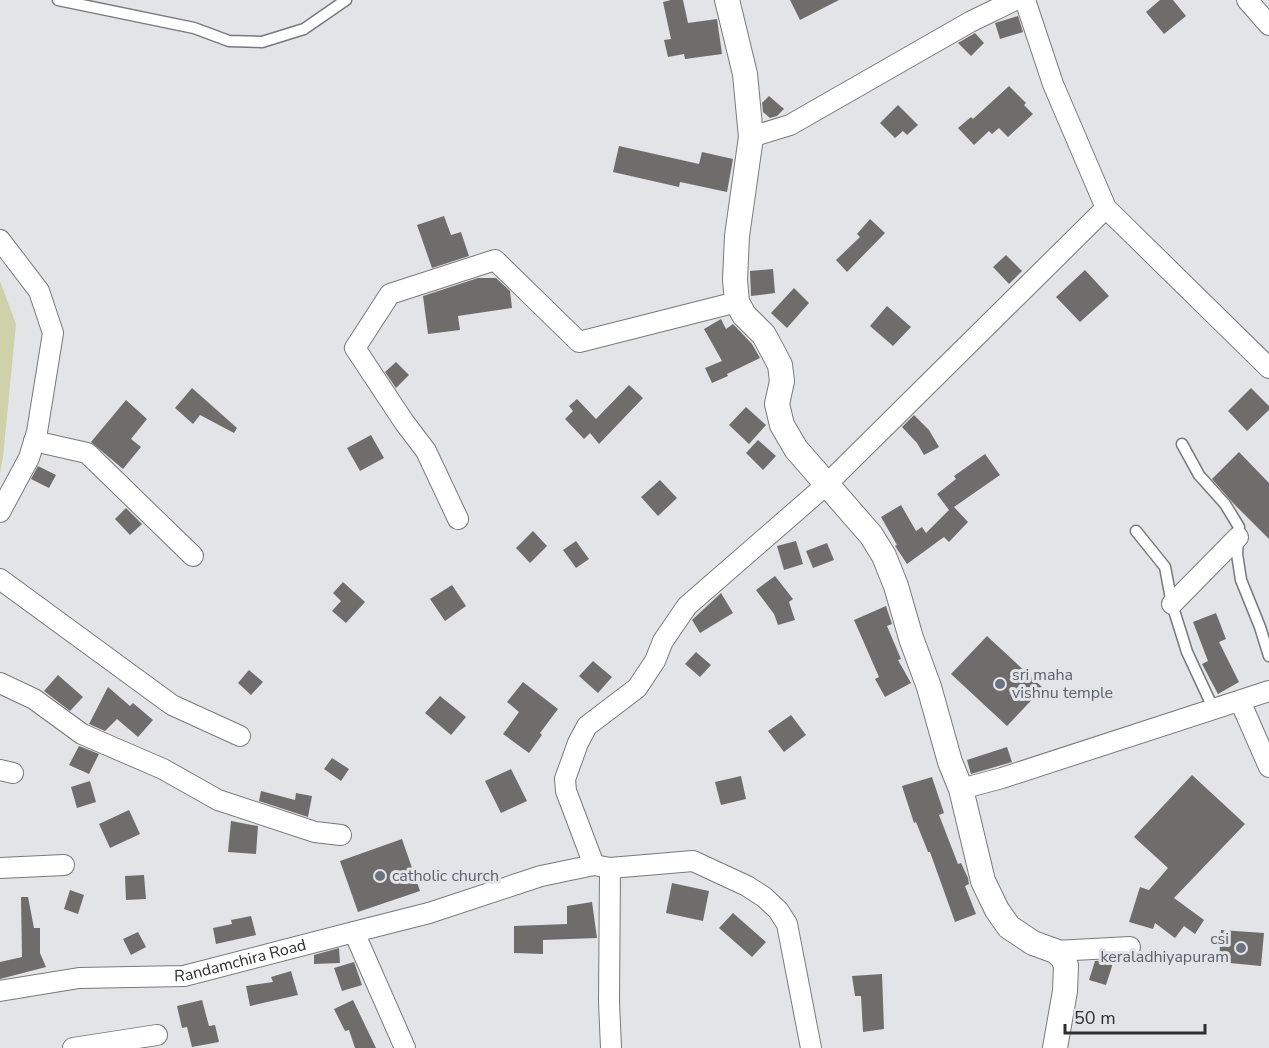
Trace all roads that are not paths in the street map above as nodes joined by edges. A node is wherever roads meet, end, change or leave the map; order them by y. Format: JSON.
{"nodes":[{"id":1,"x":58,"y":0,"type":"edge"},
{"id":2,"x":346,"y":0,"type":"edge"},
{"id":3,"x":727,"y":0,"type":"edge"},
{"id":4,"x":1015,"y":0,"type":"edge"},
{"id":5,"x":1025,"y":0,"type":"edge"},
{"id":6,"x":1247,"y":0,"type":"edge"},
{"id":7,"x":1269,"y":25,"type":"edge"},
{"id":8,"x":751,"y":137,"type":"junction"},
{"id":9,"x":1106,"y":208,"type":"junction"},
{"id":10,"x":0,"y":240,"type":"edge"},
{"id":11,"x":737,"y":302,"type":"junction"},
{"id":12,"x":1269,"y":368,"type":"edge"},
{"id":13,"x":34,"y":441,"type":"junction"},
{"id":14,"x":1182,"y":444,"type":"dead end"},
{"id":15,"x":826,"y":485,"type":"junction"},
{"id":16,"x":0,"y":512,"type":"edge"},
{"id":17,"x":458,"y":519,"type":"dead end"},
{"id":18,"x":1136,"y":531,"type":"dead end"},
{"id":19,"x":1238,"y":537,"type":"junction"},
{"id":20,"x":193,"y":556,"type":"dead end"},
{"id":21,"x":0,"y":579,"type":"edge"},
{"id":22,"x":1172,"y":604,"type":"junction"},
{"id":23,"x":1269,"y":656,"type":"edge"},
{"id":24,"x":0,"y":683,"type":"edge"},
{"id":25,"x":1269,"y":691,"type":"edge"},
{"id":26,"x":1240,"y":701,"type":"junction"},
{"id":27,"x":1214,"y":710,"type":"junction"},
{"id":28,"x":240,"y":736,"type":"dead end"},
{"id":29,"x":1269,"y":767,"type":"edge"},
{"id":30,"x":961,"y":789,"type":"junction"},
{"id":31,"x":341,"y":835,"type":"dead end"},
{"id":32,"x":64,"y":865,"type":"dead end"},
{"id":33,"x":602,"y":867,"type":"junction"},
{"id":34,"x":0,"y":868,"type":"edge"},
{"id":35,"x":354,"y":933,"type":"junction"},
{"id":36,"x":1130,"y":947,"type":"dead end"},
{"id":37,"x":1055,"y":951,"type":"junction"},
{"id":38,"x":0,"y":991,"type":"edge"},
{"id":39,"x":158,"y":1035,"type":"dead end"},
{"id":40,"x":73,"y":1048,"type":"edge"},
{"id":41,"x":405,"y":1048,"type":"edge"},
{"id":42,"x":611,"y":1048,"type":"edge"},
{"id":43,"x":811,"y":1048,"type":"edge"},
{"id":44,"x":1055,"y":1048,"type":"edge"}],
"edges":[{"from":1,"to":2,"type":"lane"},
{"from":3,"to":8,"type":"street"},
{"from":4,"to":8,"type":"street"},
{"from":5,"to":9,"type":"street"},
{"from":6,"to":7,"type":"street"},
{"from":8,"to":11,"type":"street"},
{"from":9,"to":12,"type":"street"},
{"from":9,"to":15,"type":"street"},
{"from":10,"to":13,"type":"street"},
{"from":11,"to":15,"type":"street"},
{"from":11,"to":17,"type":"street"},
{"from":13,"to":16,"type":"street"},
{"from":13,"to":20,"type":"street"},
{"from":14,"to":19,"type":"lane"},
{"from":15,"to":30,"type":"street"},
{"from":15,"to":33,"type":"street"},
{"from":18,"to":22,"type":"lane"},
{"from":19,"to":22,"type":"street"},
{"from":19,"to":23,"type":"lane"},
{"from":21,"to":28,"type":"street"},
{"from":22,"to":27,"type":"lane"},
{"from":24,"to":31,"type":"street"},
{"from":25,"to":26,"type":"street"},
{"from":26,"to":27,"type":"street"},
{"from":26,"to":29,"type":"street"},
{"from":27,"to":30,"type":"street"},
{"from":30,"to":37,"type":"street"},
{"from":32,"to":34,"type":"street"},
{"from":33,"to":35,"type":"street","name":"Randamchira Road"},
{"from":33,"to":42,"type":"street"},
{"from":33,"to":43,"type":"street","name":"Randamchira Road"},
{"from":35,"to":38,"type":"street","name":"Randamchira Road"},
{"from":35,"to":41,"type":"street"},
{"from":36,"to":37,"type":"street"},
{"from":37,"to":44,"type":"street"},
{"from":39,"to":40,"type":"street"}]}
